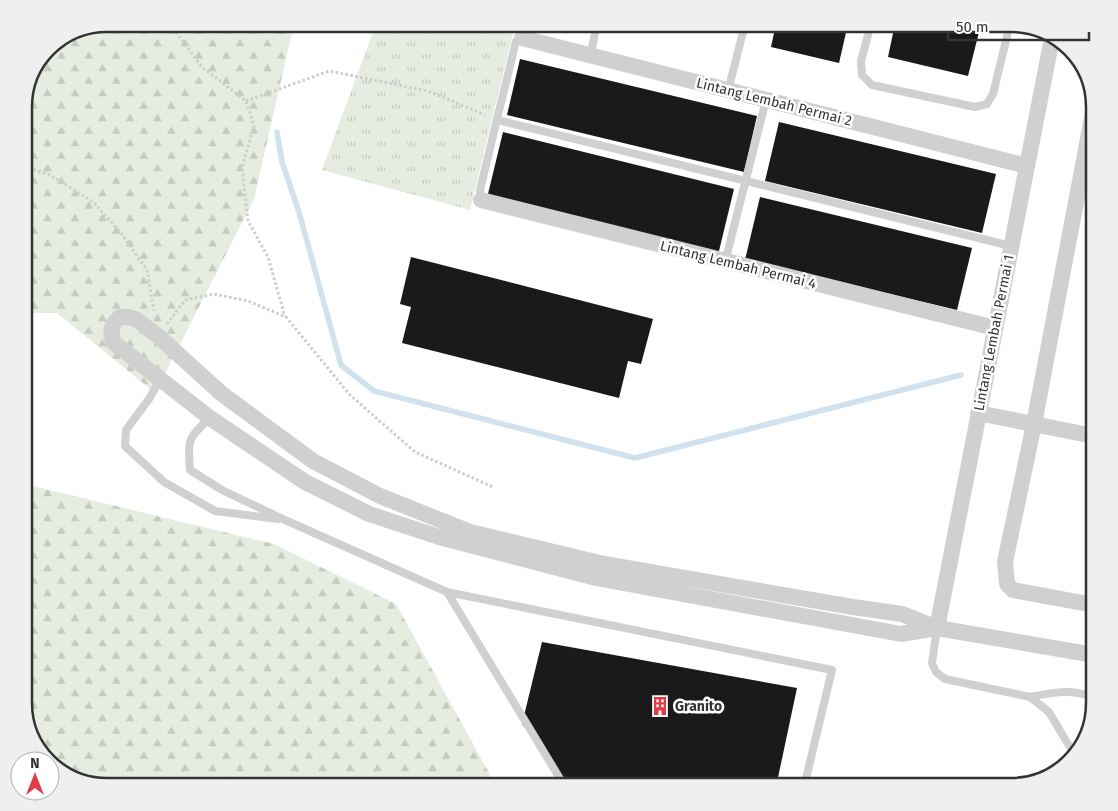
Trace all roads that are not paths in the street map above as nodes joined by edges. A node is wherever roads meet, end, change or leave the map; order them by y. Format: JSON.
{"nodes":[{"id":1,"x":595,"y":33,"type":"edge"},
{"id":2,"x":742,"y":33,"type":"edge"},
{"id":3,"x":869,"y":33,"type":"edge"},
{"id":4,"x":1008,"y":33,"type":"edge"},
{"id":5,"x":522,"y":38,"type":"joint"},
{"id":6,"x":1051,"y":44,"type":"edge"},
{"id":7,"x":590,"y":57,"type":"junction"},
{"id":8,"x":728,"y":90,"type":"junction"},
{"id":9,"x":766,"y":100,"type":"junction"},
{"id":10,"x":497,"y":120,"type":"junction"},
{"id":11,"x":1027,"y":166,"type":"junction"},
{"id":12,"x":1086,"y":168,"type":"edge"},
{"id":13,"x":745,"y":182,"type":"junction"},
{"id":14,"x":481,"y":200,"type":"joint"},
{"id":15,"x":1011,"y":246,"type":"junction"},
{"id":16,"x":725,"y":262,"type":"junction"},
{"id":17,"x":995,"y":328,"type":"junction"},
{"id":18,"x":161,"y":378,"type":"junction"},
{"id":19,"x":978,"y":413,"type":"junction"},
{"id":20,"x":210,"y":418,"type":"junction"},
{"id":21,"x":1034,"y":424,"type":"junction"},
{"id":22,"x":1086,"y":434,"type":"edge"},
{"id":23,"x":285,"y":520,"type":"junction"},
{"id":24,"x":447,"y":592,"type":"junction"},
{"id":25,"x":1086,"y":604,"type":"edge"},
{"id":26,"x":937,"y":628,"type":"junction"},
{"id":27,"x":1086,"y":654,"type":"edge"},
{"id":28,"x":1086,"y":694,"type":"edge"},
{"id":29,"x":1030,"y":697,"type":"junction"},
{"id":30,"x":1070,"y":748,"type":"edge"},
{"id":31,"x":560,"y":778,"type":"edge"},
{"id":32,"x":806,"y":778,"type":"edge"}],
"edges":[{"from":1,"to":7,"type":"lane"},
{"from":2,"to":8,"type":"lane"},
{"from":3,"to":4,"type":"lane"},
{"from":5,"to":7,"type":"street","name":"Lintang Lembah Permai 2"},
{"from":5,"to":10,"type":"lane"},
{"from":6,"to":11,"type":"street","name":"Lintang Lembah Permai 1"},
{"from":7,"to":8,"type":"street","name":"Lintang Lembah Permai 2"},
{"from":8,"to":9,"type":"street","name":"Lintang Lembah Permai 2"},
{"from":9,"to":11,"type":"street","name":"Lintang Lembah Permai 2"},
{"from":9,"to":13,"type":"lane"},
{"from":10,"to":13,"type":"lane"},
{"from":10,"to":14,"type":"lane"},
{"from":11,"to":15,"type":"street","name":"Lintang Lembah Permai 1"},
{"from":12,"to":21,"type":"street"},
{"from":13,"to":15,"type":"lane"},
{"from":13,"to":16,"type":"lane"},
{"from":14,"to":16,"type":"street","name":"Lintang Lembah Permai 4"},
{"from":15,"to":17,"type":"street","name":"Lintang Lembah Permai 1"},
{"from":16,"to":17,"type":"street","name":"Lintang Lembah Permai 4"},
{"from":17,"to":19,"type":"street","name":"Lintang Lembah Permai 1"},
{"from":18,"to":20,"type":"street"},
{"from":18,"to":23,"type":"lane"},
{"from":18,"to":26,"type":"street"},
{"from":19,"to":21,"type":"street"},
{"from":19,"to":26,"type":"street","name":"Lintang Lembah Permai 1"},
{"from":20,"to":23,"type":"lane"},
{"from":20,"to":26,"type":"street"},
{"from":21,"to":22,"type":"street"},
{"from":21,"to":25,"type":"street"},
{"from":23,"to":24,"type":"lane"},
{"from":24,"to":31,"type":"lane"},
{"from":24,"to":32,"type":"lane"},
{"from":26,"to":27,"type":"street"},
{"from":26,"to":29,"type":"lane"},
{"from":28,"to":29,"type":"lane"},
{"from":29,"to":30,"type":"lane"}]}
